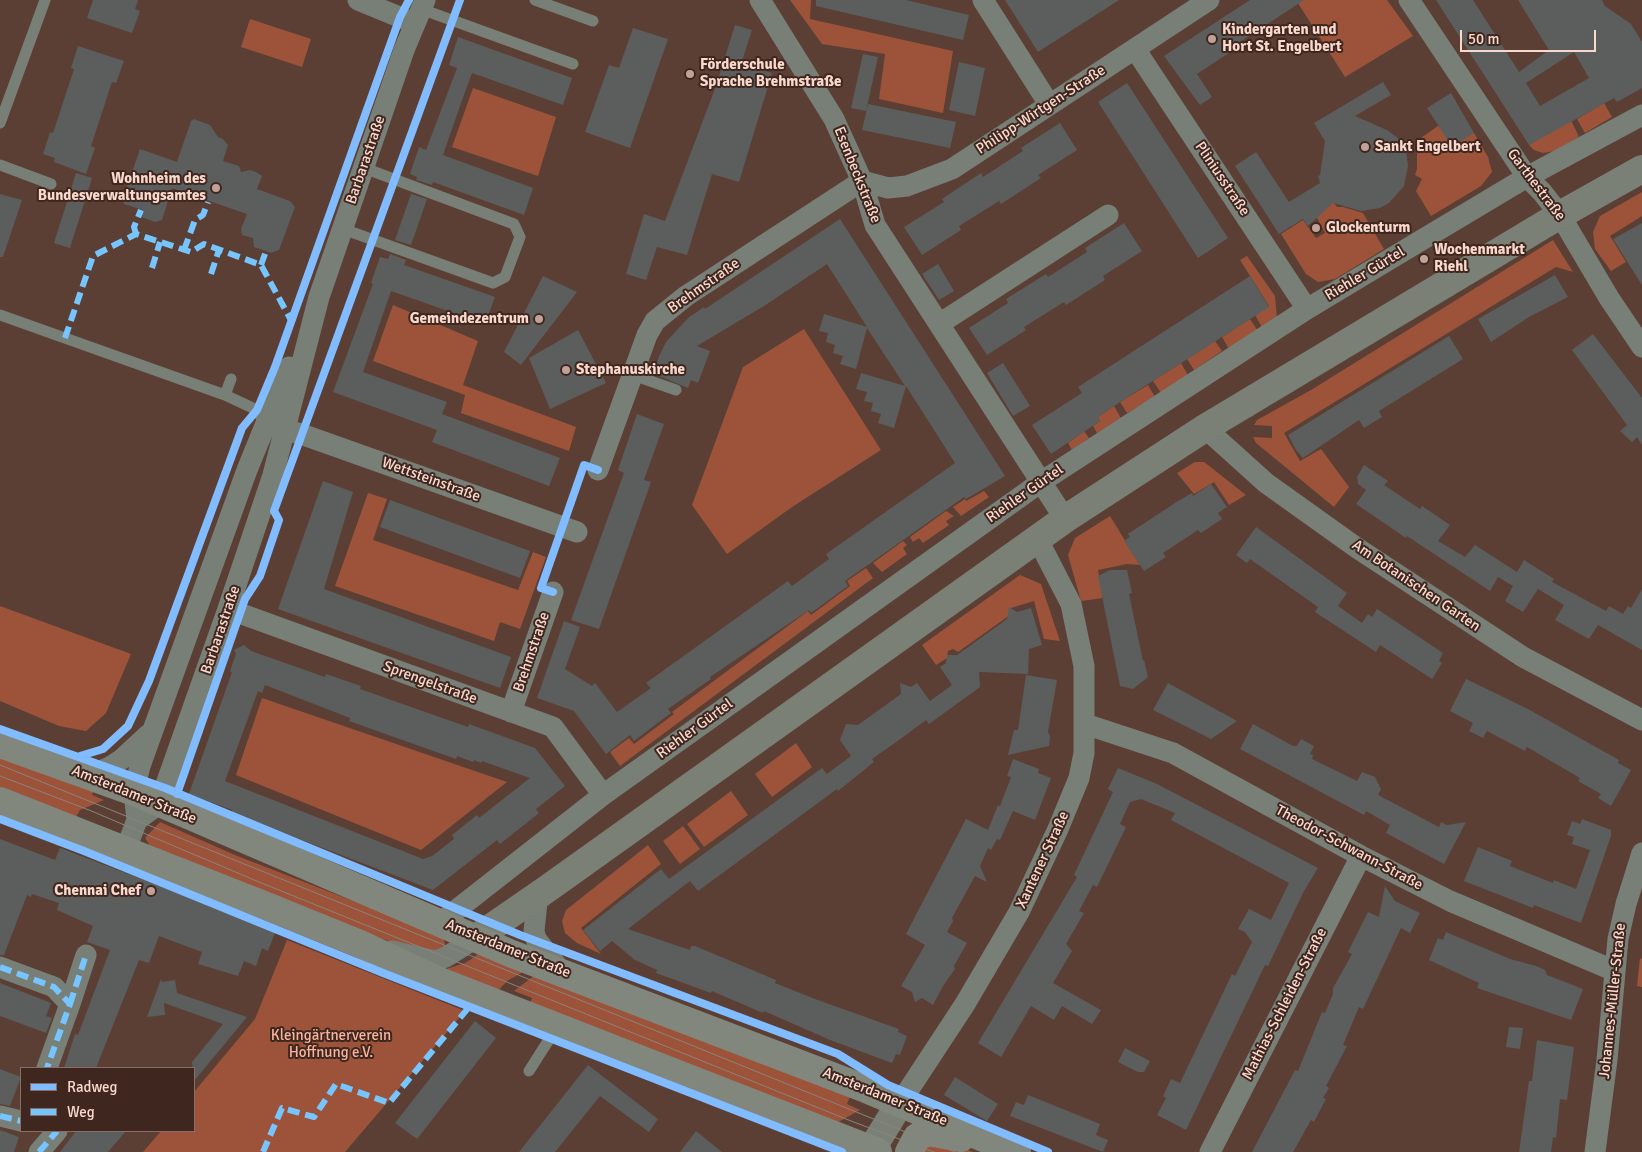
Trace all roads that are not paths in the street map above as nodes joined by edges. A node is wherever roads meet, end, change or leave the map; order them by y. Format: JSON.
{"nodes":[{"id":1,"x":45,"y":0,"type":"edge"},
{"id":2,"x":358,"y":0,"type":"edge"},
{"id":3,"x":535,"y":0,"type":"edge"},
{"id":4,"x":760,"y":0,"type":"edge"},
{"id":5,"x":983,"y":0,"type":"edge"},
{"id":6,"x":1409,"y":0,"type":"edge"},
{"id":7,"x":1201,"y":2,"type":"edge"},
{"id":8,"x":420,"y":11,"type":"edge"},
{"id":9,"x":593,"y":21,"type":"dead end"},
{"id":10,"x":1135,"y":49,"type":"junction"},
{"id":11,"x":573,"y":64,"type":"dead end"},
{"id":12,"x":1049,"y":104,"type":"junction"},
{"id":13,"x":1642,"y":115,"type":"edge"},
{"id":14,"x":0,"y":123,"type":"edge"},
{"id":15,"x":0,"y":166,"type":"edge"},
{"id":16,"x":364,"y":168,"type":"junction"},
{"id":17,"x":1642,"y":169,"type":"edge"},
{"id":18,"x":1527,"y":177,"type":"junction"},
{"id":19,"x":862,"y":181,"type":"junction"},
{"id":20,"x":51,"y":184,"type":"dead end"},
{"id":21,"x":1108,"y":215,"type":"dead end"},
{"id":22,"x":1560,"y":215,"type":"junction"},
{"id":23,"x":342,"y":230,"type":"junction"},
{"id":24,"x":1307,"y":309,"type":"junction"},
{"id":25,"x":0,"y":315,"type":"edge"},
{"id":26,"x":939,"y":324,"type":"junction"},
{"id":27,"x":1642,"y":347,"type":"edge"},
{"id":28,"x":633,"y":375,"type":"junction"},
{"id":29,"x":231,"y":379,"type":"dead end"},
{"id":30,"x":676,"y":390,"type":"dead end"},
{"id":31,"x":225,"y":395,"type":"junction"},
{"id":32,"x":274,"y":426,"type":"junction"},
{"id":33,"x":1205,"y":428,"type":"junction"},
{"id":34,"x":598,"y":470,"type":"dead end"},
{"id":35,"x":1041,"y":482,"type":"junction"},
{"id":36,"x":1065,"y":519,"type":"junction"},
{"id":37,"x":577,"y":532,"type":"dead end"},
{"id":38,"x":1037,"y":538,"type":"junction"},
{"id":39,"x":553,"y":592,"type":"dead end"},
{"id":40,"x":228,"y":609,"type":"junction"},
{"id":41,"x":511,"y":712,"type":"junction"},
{"id":42,"x":1642,"y":720,"type":"edge"},
{"id":43,"x":1085,"y":724,"type":"junction"},
{"id":44,"x":153,"y":731,"type":"junction"},
{"id":45,"x":0,"y":744,"type":"edge"},
{"id":46,"x":88,"y":776,"type":"junction"},
{"id":47,"x":134,"y":792,"type":"junction"},
{"id":48,"x":603,"y":795,"type":"junction"},
{"id":49,"x":0,"y":801,"type":"edge"},
{"id":50,"x":159,"y":804,"type":"junction"},
{"id":51,"x":137,"y":820,"type":"junction"},
{"id":52,"x":126,"y":849,"type":"junction"},
{"id":53,"x":1642,"y":853,"type":"edge"},
{"id":54,"x":1361,"y":856,"type":"junction"},
{"id":55,"x":548,"y":889,"type":"junction"},
{"id":56,"x":441,"y":922,"type":"junction"},
{"id":57,"x":476,"y":938,"type":"junction"},
{"id":58,"x":360,"y":944,"type":"junction"},
{"id":59,"x":86,"y":955,"type":"dead end"},
{"id":60,"x":0,"y":967,"type":"edge"},
{"id":61,"x":560,"y":970,"type":"junction"},
{"id":62,"x":1615,"y":971,"type":"junction"},
{"id":63,"x":70,"y":1004,"type":"junction"},
{"id":64,"x":555,"y":1026,"type":"junction"},
{"id":65,"x":47,"y":1067,"type":"edge"},
{"id":66,"x":529,"y":1071,"type":"dead end"},
{"id":67,"x":900,"y":1103,"type":"junction"},
{"id":68,"x":0,"y":1116,"type":"edge"},
{"id":69,"x":20,"y":1121,"type":"edge"},
{"id":70,"x":55,"y":1132,"type":"edge"},
{"id":71,"x":982,"y":1137,"type":"junction"},
{"id":72,"x":873,"y":1151,"type":"edge"},
{"id":73,"x":39,"y":1152,"type":"edge"},
{"id":74,"x":909,"y":1152,"type":"edge"},
{"id":75,"x":1017,"y":1152,"type":"edge"},
{"id":76,"x":1210,"y":1152,"type":"edge"},
{"id":77,"x":1595,"y":1152,"type":"edge"}],
"edges":[{"from":1,"to":14,"type":"lane"},
{"from":2,"to":8,"type":"street"},
{"from":3,"to":9,"type":"lane"},
{"from":4,"to":19,"type":"street","name":"Esenbeckstraße"},
{"from":5,"to":12,"type":"street"},
{"from":6,"to":18,"type":"street","name":"Garthestraße"},
{"from":7,"to":10,"type":"street","name":"Philipp-Wirtgen-Straße"},
{"from":8,"to":11,"type":"lane"},
{"from":8,"to":16,"type":"street","name":"Barbarastraße"},
{"from":10,"to":12,"type":"street","name":"Philipp-Wirtgen-Straße"},
{"from":10,"to":24,"type":"street","name":"Pliniusstraße"},
{"from":12,"to":19,"type":"street","name":"Philipp-Wirtgen-Straße"},
{"from":13,"to":18,"type":"street","name":"Riehler Gürtel"},
{"from":15,"to":20,"type":"lane"},
{"from":16,"to":23,"type":"street","name":"Barbarastraße"},
{"from":16,"to":23,"type":"lane"},
{"from":17,"to":22,"type":"street"},
{"from":18,"to":22,"type":"street","name":"Garthestraße"},
{"from":18,"to":24,"type":"street","name":"Riehler Gürtel"},
{"from":19,"to":26,"type":"street","name":"Esenbeckstraße"},
{"from":19,"to":28,"type":"street","name":"Brehmstraße"},
{"from":21,"to":26,"type":"street"},
{"from":22,"to":27,"type":"street","name":"Garthestraße"},
{"from":22,"to":33,"type":"street"},
{"from":23,"to":32,"type":"street","name":"Barbarastraße"},
{"from":24,"to":35,"type":"street","name":"Riehler Gürtel"},
{"from":25,"to":31,"type":"lane"},
{"from":26,"to":35,"type":"street","name":"Esenbeckstraße"},
{"from":28,"to":30,"type":"lane"},
{"from":28,"to":34,"type":"street","name":"Brehmstraße"},
{"from":29,"to":31,"type":"lane"},
{"from":31,"to":32,"type":"lane"},
{"from":32,"to":37,"type":"street","name":"Wettsteinstraße"},
{"from":32,"to":40,"type":"street","name":"Barbarastraße"},
{"from":32,"to":44,"type":"street","name":"Barbarastraße"},
{"from":33,"to":36,"type":"street"},
{"from":33,"to":42,"type":"street","name":"Am Botanischen Garten"},
{"from":35,"to":36,"type":"street","name":"Esenbeckstraße"},
{"from":35,"to":48,"type":"street","name":"Riehler Gürtel"},
{"from":36,"to":38,"type":"street"},
{"from":38,"to":43,"type":"street","name":"Xantener Straße"},
{"from":38,"to":55,"type":"street"},
{"from":39,"to":41,"type":"street","name":"Brehmstraße"},
{"from":40,"to":41,"type":"street","name":"Sprengelstraße"},
{"from":40,"to":50,"type":"street","name":"Barbarastraße"},
{"from":41,"to":48,"type":"street","name":"Sprengelstraße"},
{"from":43,"to":54,"type":"street","name":"Theodor-Schwann-Straße"},
{"from":43,"to":67,"type":"street","name":"Xantener Straße"},
{"from":44,"to":46,"type":"street","name":"Barbarastraße"},
{"from":44,"to":47,"type":"street","name":"Barbarastraße"},
{"from":45,"to":46,"type":"main road","name":"Amsterdamer Straße"},
{"from":46,"to":47,"type":"main road","name":"Amsterdamer Straße"},
{"from":47,"to":50,"type":"main road","name":"Amsterdamer Straße"},
{"from":47,"to":51,"type":"street","name":"Barbarastraße"},
{"from":48,"to":56,"type":"street","name":"Riehler Gürtel"},
{"from":49,"to":52,"type":"main road"},
{"from":50,"to":51,"type":"street"},
{"from":50,"to":56,"type":"main road","name":"Amsterdamer Straße"},
{"from":51,"to":52,"type":"street","name":"Barbarastraße"},
{"from":52,"to":58,"type":"main road"},
{"from":53,"to":62,"type":"street","name":"Johannes-Müller-Straße"},
{"from":54,"to":62,"type":"street","name":"Theodor-Schwann-Straße"},
{"from":54,"to":76,"type":"street","name":"Mathias-Schleiden-Straße"},
{"from":55,"to":57,"type":"street"},
{"from":55,"to":61,"type":"street"},
{"from":56,"to":57,"type":"main road","name":"Amsterdamer Straße"},
{"from":57,"to":58,"type":"street"},
{"from":57,"to":61,"type":"main road","name":"Amsterdamer Straße"},
{"from":58,"to":64,"type":"main road"},
{"from":59,"to":63,"type":"street"},
{"from":60,"to":63,"type":"street"},
{"from":61,"to":67,"type":"main road","name":"Amsterdamer Straße"},
{"from":62,"to":77,"type":"street","name":"Johannes-Müller-Straße"},
{"from":63,"to":65,"type":"street"},
{"from":64,"to":66,"type":"lane"},
{"from":64,"to":72,"type":"main road"},
{"from":67,"to":71,"type":"main road","name":"Amsterdamer Straße"},
{"from":67,"to":72,"type":"street","name":"Xantener Straße"},
{"from":68,"to":69,"type":"street"},
{"from":70,"to":73,"type":"street"},
{"from":71,"to":74,"type":"main road"},
{"from":71,"to":75,"type":"main road","name":"Amsterdamer Straße"}]}
